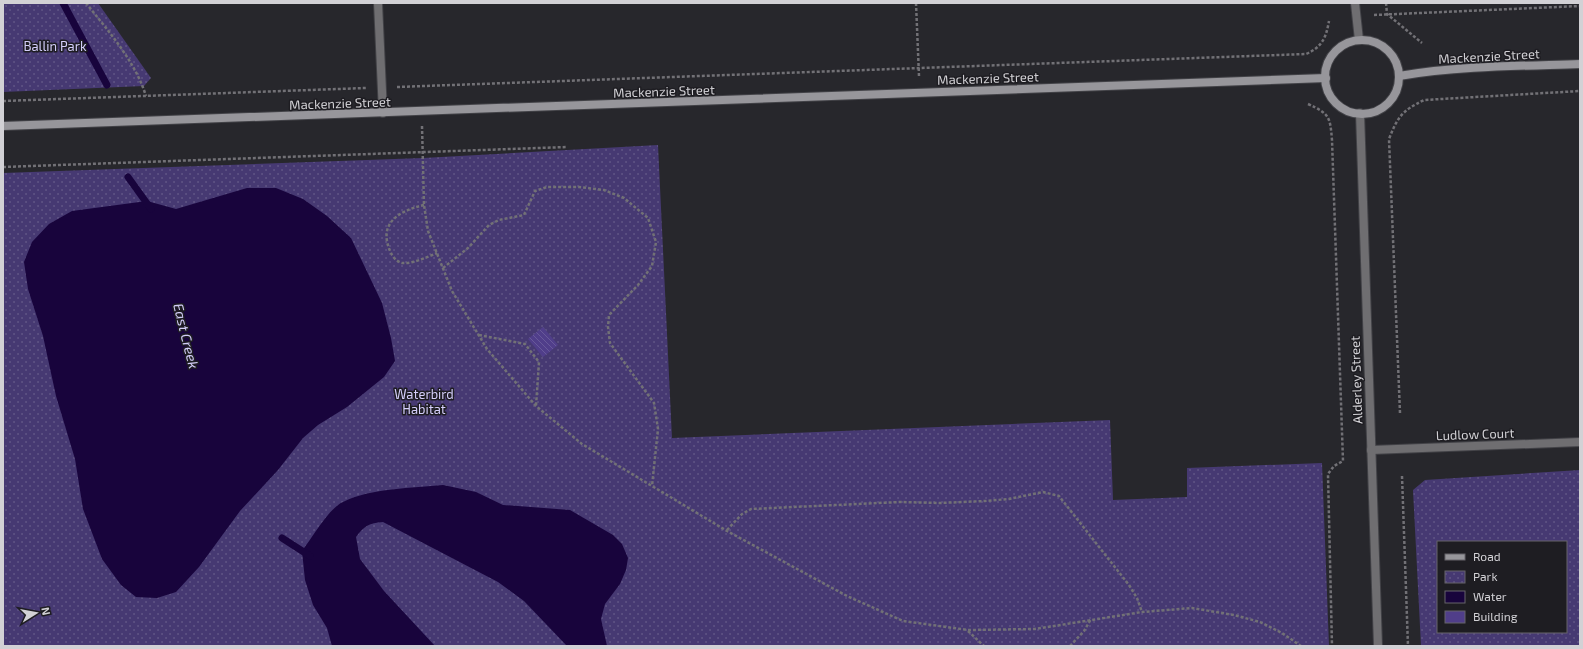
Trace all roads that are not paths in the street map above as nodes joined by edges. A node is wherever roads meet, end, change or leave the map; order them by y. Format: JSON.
{"nodes":[{"id":1,"x":378,"y":3,"type":"edge"},
{"id":2,"x":1355,"y":3,"type":"edge"},
{"id":3,"x":1359,"y":40,"type":"junction"},
{"id":4,"x":1580,"y":64,"type":"edge"},
{"id":5,"x":1399,"y":76,"type":"junction"},
{"id":6,"x":1326,"y":78,"type":"junction"},
{"id":7,"x":383,"y":113,"type":"junction"},
{"id":8,"x":1360,"y":113,"type":"junction"},
{"id":9,"x":3,"y":126,"type":"edge"},
{"id":10,"x":1580,"y":442,"type":"edge"},
{"id":11,"x":1371,"y":450,"type":"junction"},
{"id":12,"x":1378,"y":646,"type":"edge"}],
"edges":[{"from":1,"to":7,"type":"street"},
{"from":2,"to":3,"type":"street"},
{"from":3,"to":5,"type":"main road"},
{"from":3,"to":6,"type":"main road"},
{"from":4,"to":5,"type":"main road","name":"Mackenzie Street"},
{"from":5,"to":8,"type":"main road"},
{"from":6,"to":7,"type":"main road","name":"Mackenzie Street"},
{"from":6,"to":8,"type":"main road"},
{"from":7,"to":9,"type":"main road","name":"Mackenzie Street"},
{"from":8,"to":11,"type":"street","name":"Alderley Street"},
{"from":10,"to":11,"type":"street","name":"Ludlow Court"},
{"from":11,"to":12,"type":"street","name":"Alderley Street"}]}
